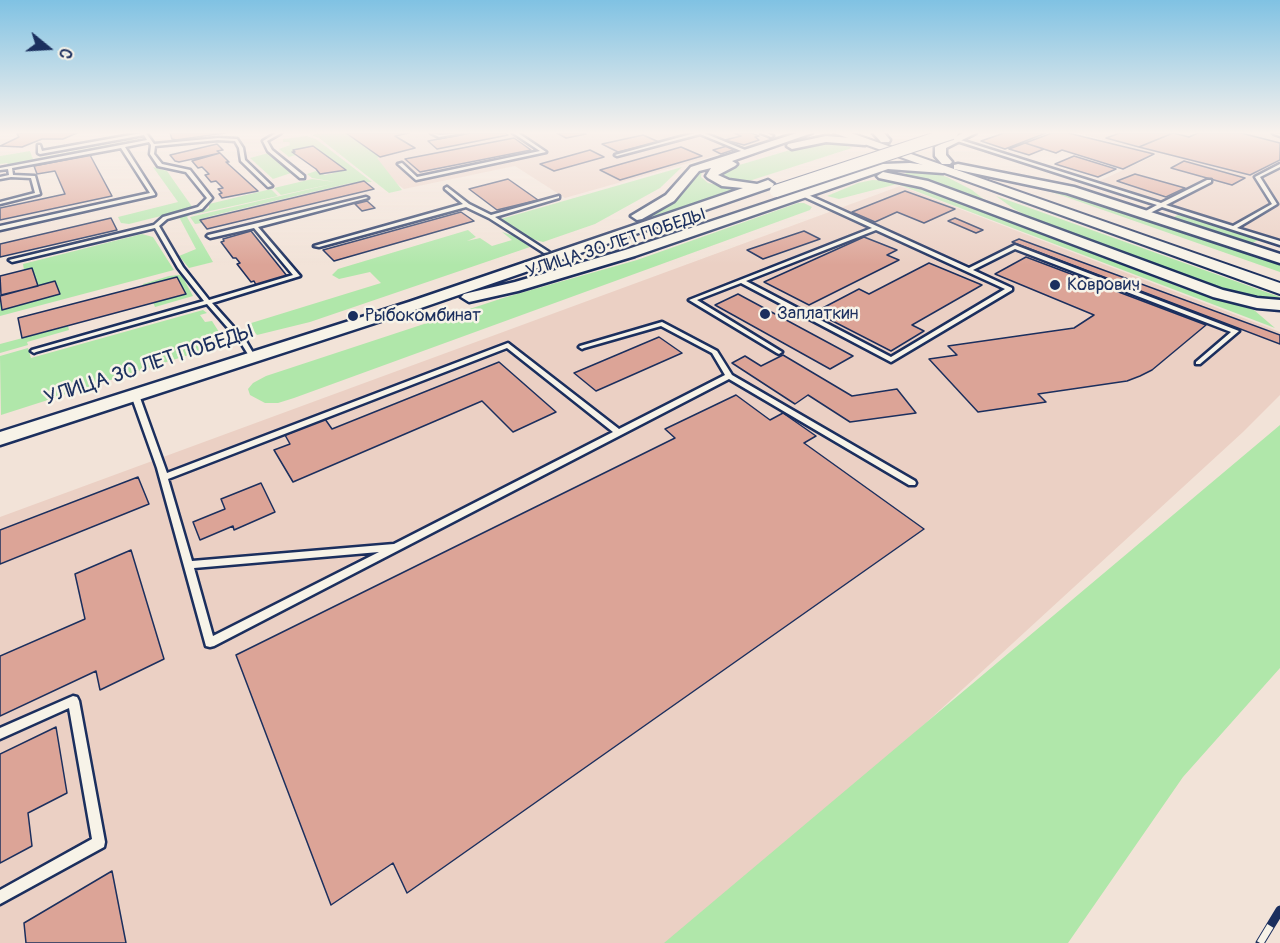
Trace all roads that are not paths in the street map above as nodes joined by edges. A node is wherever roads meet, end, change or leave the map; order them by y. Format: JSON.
{"nodes":[{"id":1,"x":33,"y":177,"type":"edge"},
{"id":2,"x":142,"y":177,"type":"edge"},
{"id":3,"x":193,"y":177,"type":"edge"},
{"id":4,"x":261,"y":177,"type":"edge"},
{"id":5,"x":688,"y":177,"type":"edge"},
{"id":6,"x":713,"y":177,"type":"edge"},
{"id":7,"x":803,"y":177,"type":"edge"},
{"id":8,"x":810,"y":177,"type":"edge"},
{"id":9,"x":854,"y":177,"type":"edge"},
{"id":10,"x":863,"y":177,"type":"edge"},
{"id":11,"x":883,"y":177,"type":"edge"},
{"id":12,"x":961,"y":177,"type":"edge"},
{"id":13,"x":975,"y":177,"type":"edge"},
{"id":14,"x":1002,"y":177,"type":"edge"},
{"id":15,"x":1077,"y":177,"type":"edge"},
{"id":16,"x":1257,"y":177,"type":"edge"},
{"id":17,"x":847,"y":179,"type":"junction"},
{"id":18,"x":1209,"y":181,"type":"dead end"},
{"id":19,"x":270,"y":186,"type":"dead end"},
{"id":20,"x":447,"y":188,"type":"dead end"},
{"id":21,"x":772,"y":188,"type":"junction"},
{"id":22,"x":1020,"y":193,"type":"junction"},
{"id":23,"x":802,"y":194,"type":"junction"},
{"id":24,"x":557,"y":197,"type":"dead end"},
{"id":25,"x":366,"y":198,"type":"dead end"},
{"id":26,"x":0,"y":202,"type":"edge"},
{"id":27,"x":467,"y":205,"type":"junction"},
{"id":28,"x":1162,"y":205,"type":"junction"},
{"id":29,"x":1144,"y":214,"type":"junction"},
{"id":30,"x":491,"y":217,"type":"junction"},
{"id":31,"x":1018,"y":219,"type":"junction"},
{"id":32,"x":156,"y":226,"type":"junction"},
{"id":33,"x":255,"y":226,"type":"junction"},
{"id":34,"x":0,"y":228,"type":"edge"},
{"id":35,"x":876,"y":228,"type":"junction"},
{"id":36,"x":1233,"y":228,"type":"junction"},
{"id":37,"x":210,"y":236,"type":"dead end"},
{"id":38,"x":1280,"y":243,"type":"edge"},
{"id":39,"x":318,"y":246,"type":"dead end"},
{"id":40,"x":546,"y":252,"type":"junction"},
{"id":41,"x":1280,"y":259,"type":"edge"},
{"id":42,"x":12,"y":260,"type":"dead end"},
{"id":43,"x":969,"y":270,"type":"junction"},
{"id":44,"x":1280,"y":279,"type":"edge"},
{"id":45,"x":741,"y":281,"type":"junction"},
{"id":46,"x":1280,"y":289,"type":"edge"},
{"id":47,"x":461,"y":292,"type":"junction"},
{"id":48,"x":208,"y":302,"type":"junction"},
{"id":49,"x":1280,"y":305,"type":"edge"},
{"id":50,"x":582,"y":347,"type":"dead end"},
{"id":51,"x":34,"y":351,"type":"dead end"},
{"id":52,"x":779,"y":352,"type":"dead end"},
{"id":53,"x":253,"y":358,"type":"junction"},
{"id":54,"x":1198,"y":363,"type":"dead end"},
{"id":55,"x":729,"y":376,"type":"junction"},
{"id":56,"x":135,"y":396,"type":"junction"},
{"id":57,"x":619,"y":433,"type":"junction"},
{"id":58,"x":0,"y":439,"type":"edge"},
{"id":59,"x":164,"y":477,"type":"junction"},
{"id":60,"x":912,"y":483,"type":"dead end"},
{"id":61,"x":398,"y":546,"type":"junction"},
{"id":62,"x":188,"y":565,"type":"junction"},
{"id":63,"x":0,"y":734,"type":"edge"},
{"id":64,"x":0,"y":897,"type":"edge"}],
"edges":[{"from":1,"to":26,"type":"lane"},
{"from":2,"to":34,"type":"lane"},
{"from":3,"to":32,"type":"lane"},
{"from":4,"to":19,"type":"lane"},
{"from":5,"to":40,"type":"street"},
{"from":6,"to":21,"type":"street"},
{"from":7,"to":21,"type":"street","name":"УЛИЦА 30 ЛЕТ ПОБЕДЫ"},
{"from":8,"to":21,"type":"street","name":"УЛИЦА 30 ЛЕТ ПОБЕДЫ","bridge":true},
{"from":9,"to":17,"type":"street"},
{"from":10,"to":17,"type":"street"},
{"from":11,"to":31,"type":"street"},
{"from":12,"to":31,"type":"street"},
{"from":13,"to":22,"type":"main road"},
{"from":14,"to":29,"type":"street"},
{"from":15,"to":28,"type":"lane"},
{"from":16,"to":36,"type":"lane"},
{"from":17,"to":23,"type":"street"},
{"from":18,"to":28,"type":"lane"},
{"from":20,"to":27,"type":"lane"},
{"from":21,"to":47,"type":"street","name":"УЛИЦА 30 ЛЕТ ПОБЕДЫ"},
{"from":22,"to":44,"type":"main road"},
{"from":22,"to":46,"type":"main road"},
{"from":23,"to":35,"type":"lane"},
{"from":23,"to":47,"type":"street"},
{"from":24,"to":30,"type":"lane"},
{"from":25,"to":33,"type":"lane"},
{"from":27,"to":30,"type":"lane"},
{"from":27,"to":39,"type":"lane"},
{"from":28,"to":29,"type":"lane"},
{"from":28,"to":36,"type":"lane"},
{"from":29,"to":41,"type":"street"},
{"from":30,"to":40,"type":"lane"},
{"from":31,"to":49,"type":"street"},
{"from":32,"to":42,"type":"lane"},
{"from":32,"to":48,"type":"lane"},
{"from":33,"to":37,"type":"lane"},
{"from":33,"to":48,"type":"lane"},
{"from":35,"to":43,"type":"lane"},
{"from":35,"to":45,"type":"lane"},
{"from":36,"to":38,"type":"lane"},
{"from":40,"to":47,"type":"street"},
{"from":43,"to":45,"type":"lane"},
{"from":43,"to":54,"type":"lane"},
{"from":45,"to":52,"type":"lane"},
{"from":47,"to":53,"type":"street","name":"УЛИЦА 30 ЛЕТ ПОБЕДЫ"},
{"from":48,"to":51,"type":"lane"},
{"from":48,"to":53,"type":"lane"},
{"from":50,"to":55,"type":"lane"},
{"from":53,"to":56,"type":"street","name":"УЛИЦА 30 ЛЕТ ПОБЕДЫ"},
{"from":55,"to":57,"type":"lane"},
{"from":55,"to":60,"type":"lane"},
{"from":56,"to":58,"type":"street","name":"УЛИЦА 30 ЛЕТ ПОБЕДЫ"},
{"from":56,"to":59,"type":"lane"},
{"from":57,"to":59,"type":"lane"},
{"from":57,"to":61,"type":"lane"},
{"from":59,"to":62,"type":"lane"},
{"from":61,"to":62,"type":"lane"},
{"from":61,"to":62,"type":"lane"},
{"from":63,"to":64,"type":"lane"}]}
